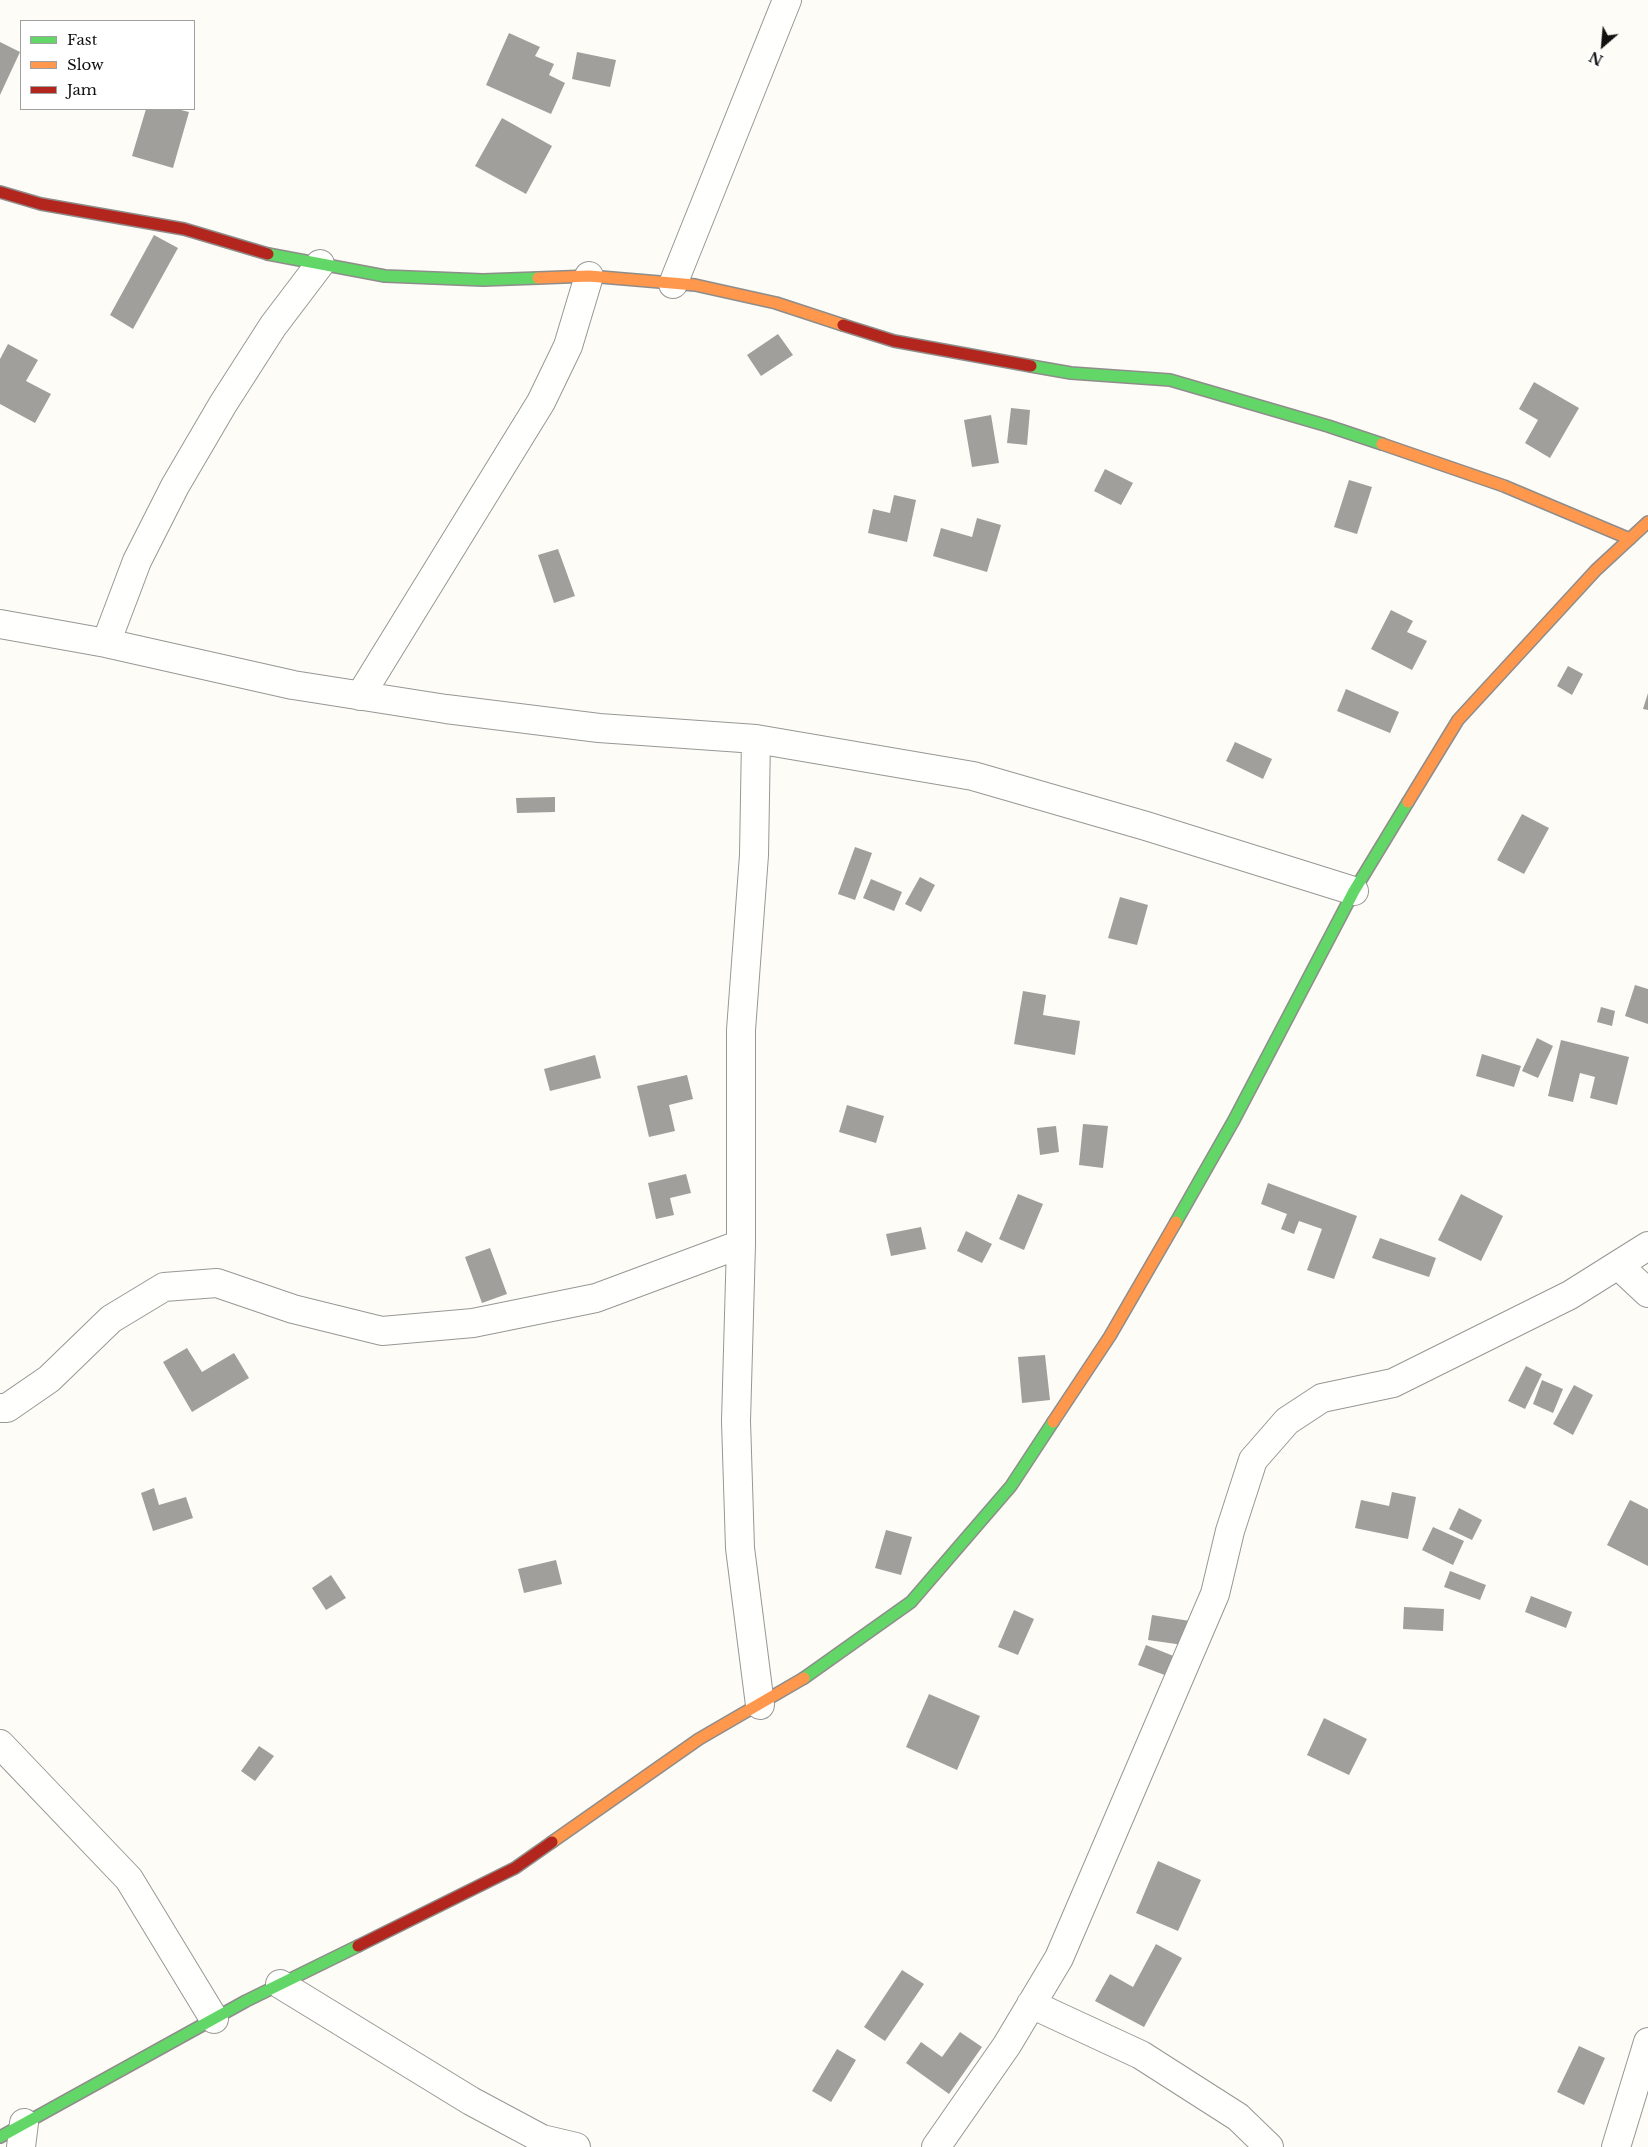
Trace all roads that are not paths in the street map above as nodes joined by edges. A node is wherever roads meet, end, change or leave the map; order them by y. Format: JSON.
{"nodes":[{"id":1,"x":787,"y":0,"type":"edge"},
{"id":2,"x":0,"y":192,"type":"edge"},
{"id":3,"x":320,"y":264,"type":"junction"},
{"id":4,"x":589,"y":276,"type":"junction"},
{"id":5,"x":673,"y":284,"type":"junction"},
{"id":6,"x":1648,"y":522,"type":"edge"},
{"id":7,"x":1630,"y":539,"type":"junction"},
{"id":8,"x":0,"y":624,"type":"edge"},
{"id":9,"x":106,"y":643,"type":"junction"},
{"id":10,"x":360,"y":696,"type":"junction"},
{"id":11,"x":756,"y":739,"type":"junction"},
{"id":12,"x":1354,"y":891,"type":"junction"},
{"id":13,"x":741,"y":1244,"type":"junction"},
{"id":14,"x":1648,"y":1246,"type":"edge"},
{"id":15,"x":1618,"y":1265,"type":"junction"},
{"id":16,"x":1648,"y":1293,"type":"edge"},
{"id":17,"x":0,"y":1408,"type":"edge"},
{"id":18,"x":760,"y":1705,"type":"junction"},
{"id":19,"x":0,"y":1744,"type":"edge"},
{"id":20,"x":280,"y":1984,"type":"junction"},
{"id":21,"x":1031,"y":2004,"type":"junction"},
{"id":22,"x":214,"y":2019,"type":"junction"},
{"id":23,"x":1648,"y":2042,"type":"edge"},
{"id":24,"x":23,"y":2135,"type":"edge"},
{"id":25,"x":0,"y":2137,"type":"edge"},
{"id":26,"x":576,"y":2147,"type":"edge"},
{"id":27,"x":936,"y":2147,"type":"edge"},
{"id":28,"x":1269,"y":2147,"type":"edge"},
{"id":29,"x":1616,"y":2147,"type":"edge"}],
"edges":[{"from":1,"to":5,"type":"street"},
{"from":2,"to":3,"type":"street"},
{"from":3,"to":4,"type":"street"},
{"from":3,"to":9,"type":"street"},
{"from":4,"to":5,"type":"street"},
{"from":4,"to":10,"type":"street"},
{"from":5,"to":7,"type":"street"},
{"from":6,"to":7,"type":"street"},
{"from":7,"to":12,"type":"street"},
{"from":8,"to":9,"type":"street"},
{"from":9,"to":10,"type":"street"},
{"from":10,"to":11,"type":"street"},
{"from":11,"to":12,"type":"street"},
{"from":11,"to":13,"type":"street"},
{"from":12,"to":18,"type":"street"},
{"from":13,"to":17,"type":"street"},
{"from":13,"to":18,"type":"street"},
{"from":14,"to":15,"type":"street"},
{"from":15,"to":16,"type":"street"},
{"from":15,"to":21,"type":"street"},
{"from":18,"to":20,"type":"street"},
{"from":19,"to":22,"type":"street"},
{"from":20,"to":22,"type":"street"},
{"from":20,"to":26,"type":"street"},
{"from":21,"to":27,"type":"street"},
{"from":21,"to":28,"type":"street"},
{"from":22,"to":24,"type":"street"},
{"from":23,"to":29,"type":"street"},
{"from":24,"to":25,"type":"street"}]}
